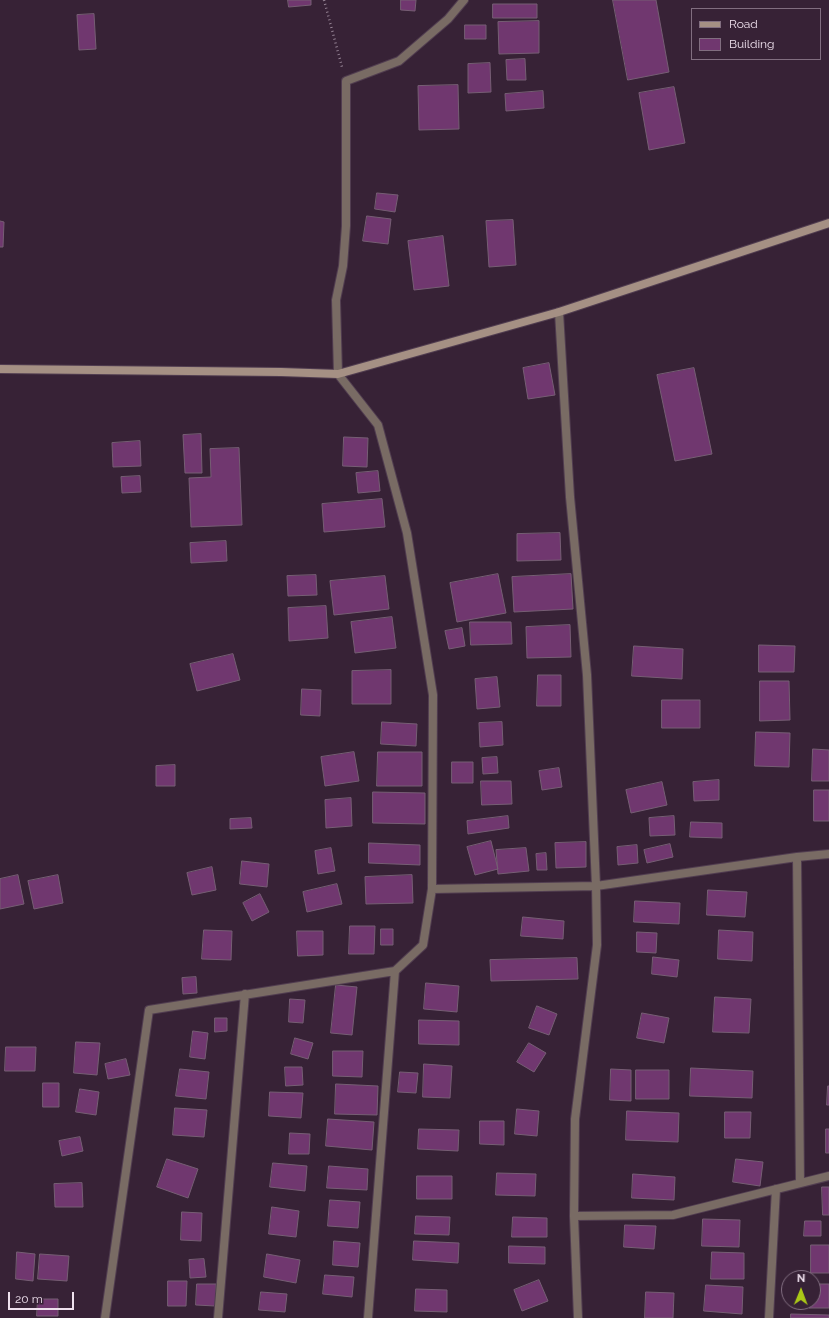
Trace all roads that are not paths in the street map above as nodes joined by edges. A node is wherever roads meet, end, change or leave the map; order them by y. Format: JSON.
{"nodes":[{"id":1,"x":464,"y":0,"type":"edge"},
{"id":2,"x":829,"y":223,"type":"edge"},
{"id":3,"x":559,"y":312,"type":"junction"},
{"id":4,"x":0,"y":369,"type":"edge"},
{"id":5,"x":338,"y":374,"type":"junction"},
{"id":6,"x":829,"y":854,"type":"edge"},
{"id":7,"x":797,"y":857,"type":"junction"},
{"id":8,"x":596,"y":886,"type":"junction"},
{"id":9,"x":432,"y":889,"type":"junction"},
{"id":10,"x":396,"y":970,"type":"junction"},
{"id":11,"x":245,"y":994,"type":"junction"},
{"id":12,"x":829,"y":1176,"type":"edge"},
{"id":13,"x":800,"y":1183,"type":"junction"},
{"id":14,"x":776,"y":1189,"type":"junction"},
{"id":15,"x":574,"y":1216,"type":"junction"},
{"id":16,"x":104,"y":1318,"type":"edge"},
{"id":17,"x":218,"y":1318,"type":"edge"},
{"id":18,"x":368,"y":1318,"type":"edge"},
{"id":19,"x":578,"y":1318,"type":"edge"},
{"id":20,"x":769,"y":1318,"type":"edge"}],
"edges":[{"from":1,"to":5,"type":"street"},
{"from":2,"to":3,"type":"street"},
{"from":3,"to":5,"type":"street"},
{"from":3,"to":8,"type":"street"},
{"from":4,"to":5,"type":"street"},
{"from":5,"to":9,"type":"street"},
{"from":6,"to":7,"type":"street"},
{"from":7,"to":8,"type":"street"},
{"from":7,"to":13,"type":"street"},
{"from":8,"to":9,"type":"street"},
{"from":8,"to":15,"type":"street"},
{"from":9,"to":10,"type":"street"},
{"from":10,"to":11,"type":"street"},
{"from":10,"to":18,"type":"street"},
{"from":11,"to":16,"type":"street"},
{"from":11,"to":17,"type":"street"},
{"from":12,"to":13,"type":"street"},
{"from":13,"to":14,"type":"street"},
{"from":14,"to":15,"type":"street"},
{"from":14,"to":20,"type":"street"},
{"from":15,"to":19,"type":"street"}]}
